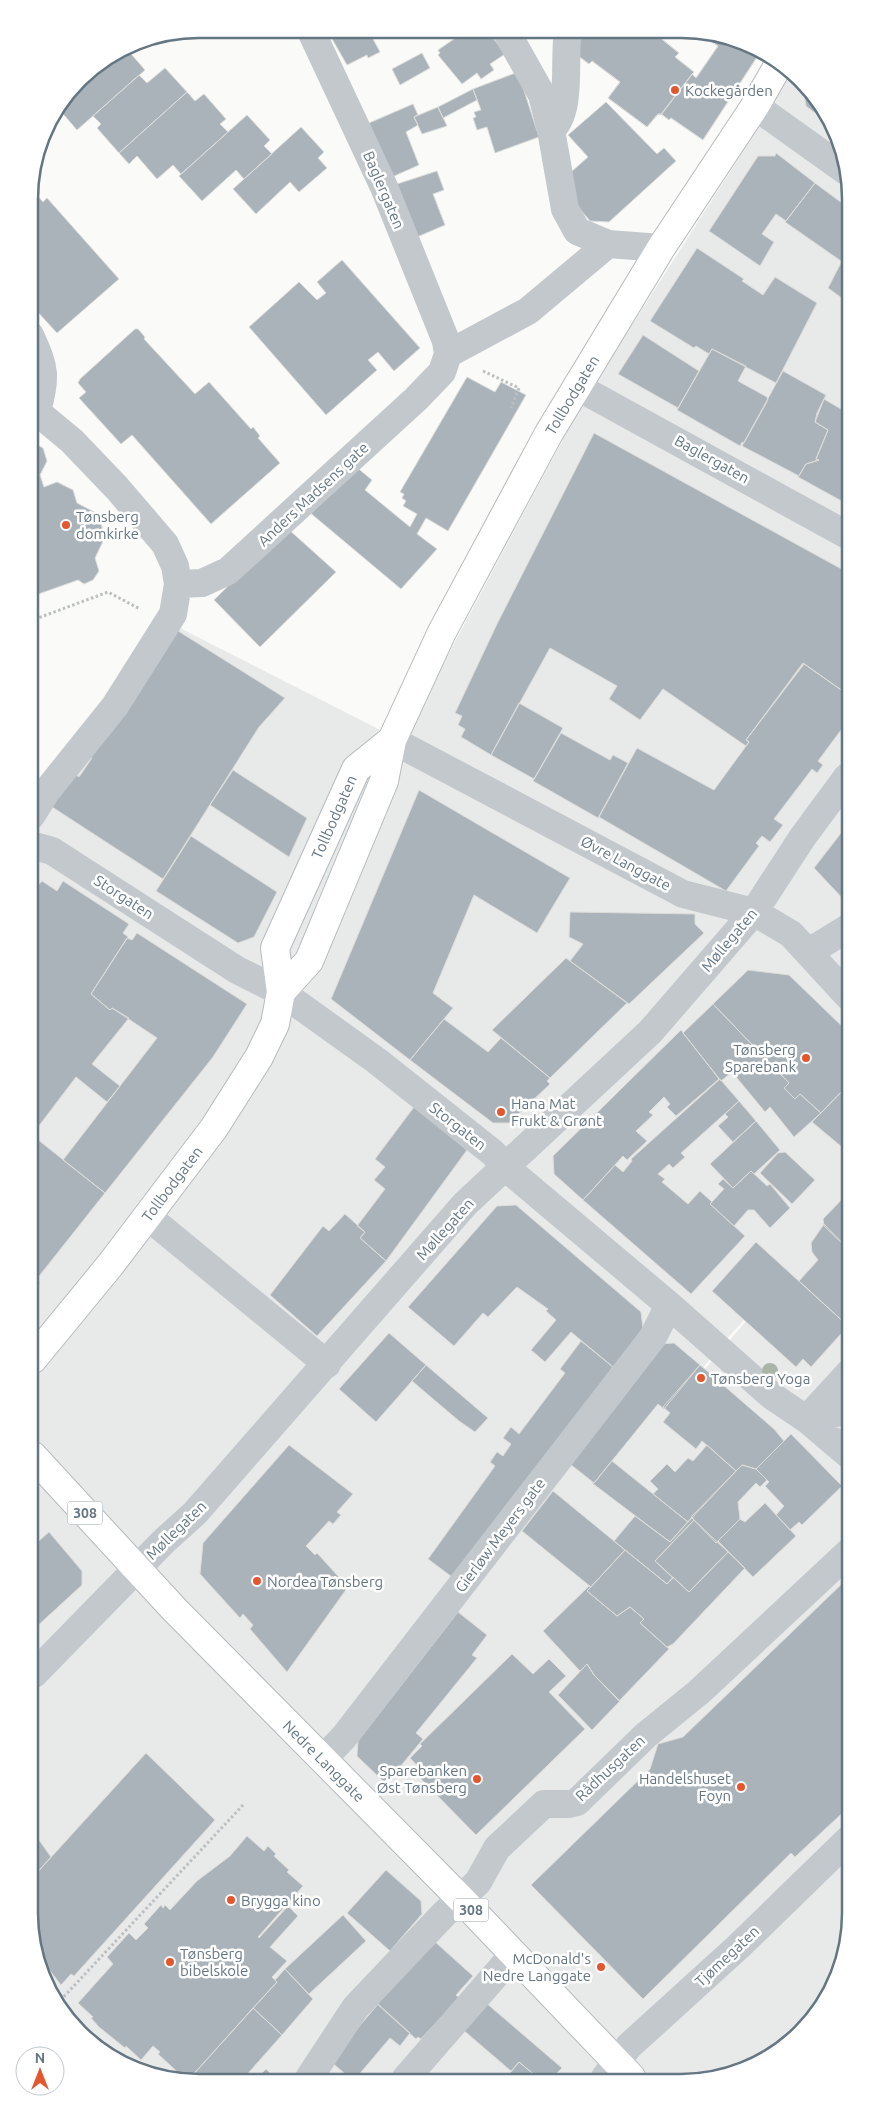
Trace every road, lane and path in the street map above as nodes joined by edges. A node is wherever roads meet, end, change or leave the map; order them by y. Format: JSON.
{"nodes":[{"id":1,"x":314,"y":38,"type":"edge"},
{"id":2,"x":510,"y":38,"type":"edge"},
{"id":3,"x":568,"y":38,"type":"edge"},
{"id":4,"x":776,"y":69,"type":"edge"},
{"id":5,"x":755,"y":106,"type":"junction"},
{"id":6,"x":551,"y":130,"type":"junction"},
{"id":7,"x":839,"y":166,"type":"edge"},
{"id":8,"x":608,"y":244,"type":"junction"},
{"id":9,"x":661,"y":248,"type":"junction"},
{"id":10,"x":38,"y":353,"type":"edge"},
{"id":11,"x":448,"y":354,"type":"junction"},
{"id":12,"x":576,"y":386,"type":"junction"},
{"id":13,"x":38,"y":399,"type":"edge"},
{"id":14,"x":511,"y":408,"type":"dead end"},
{"id":15,"x":38,"y":413,"type":"edge"},
{"id":16,"x":842,"y":532,"type":"edge"},
{"id":17,"x":178,"y":584,"type":"junction"},
{"id":18,"x":38,"y":618,"type":"edge"},
{"id":19,"x":167,"y":623,"type":"junction"},
{"id":20,"x":392,"y":740,"type":"junction"},
{"id":21,"x":842,"y":785,"type":"edge"},
{"id":22,"x":38,"y":805,"type":"edge"},
{"id":23,"x":38,"y":847,"type":"edge"},
{"id":24,"x":754,"y":912,"type":"junction"},
{"id":25,"x":842,"y":932,"type":"edge"},
{"id":26,"x":809,"y":952,"type":"junction"},
{"id":27,"x":842,"y":989,"type":"edge"},
{"id":28,"x":280,"y":992,"type":"junction"},
{"id":29,"x":505,"y":1168,"type":"junction"},
{"id":30,"x":147,"y":1216,"type":"junction"},
{"id":31,"x":669,"y":1305,"type":"junction"},
{"id":32,"x":38,"y":1353,"type":"edge"},
{"id":33,"x":327,"y":1364,"type":"junction"},
{"id":34,"x":842,"y":1381,"type":"edge"},
{"id":35,"x":842,"y":1411,"type":"edge"},
{"id":36,"x":808,"y":1421,"type":"junction"},
{"id":37,"x":842,"y":1449,"type":"edge"},
{"id":38,"x":38,"y":1461,"type":"edge"},
{"id":39,"x":842,"y":1559,"type":"edge"},
{"id":40,"x":136,"y":1569,"type":"junction"},
{"id":41,"x":38,"y":1670,"type":"edge"},
{"id":42,"x":323,"y":1760,"type":"junction"},
{"id":43,"x":244,"y":1804,"type":"dead end"},
{"id":44,"x":842,"y":1846,"type":"edge"},
{"id":45,"x":461,"y":1899,"type":"junction"},
{"id":46,"x":513,"y":1955,"type":"junction"},
{"id":47,"x":62,"y":1998,"type":"edge"},
{"id":48,"x":313,"y":2074,"type":"edge"},
{"id":49,"x":409,"y":2074,"type":"edge"},
{"id":50,"x":619,"y":2074,"type":"edge"}],
"edges":[{"from":1,"to":11,"type":"street","name":"Baglergaten"},
{"from":2,"to":6,"type":"street"},
{"from":3,"to":6,"type":"street"},
{"from":4,"to":5,"type":"main road","name":"Tollbodgaten"},
{"from":5,"to":7,"type":"street"},
{"from":5,"to":9,"type":"main road","name":"Tollbodgaten"},
{"from":6,"to":8,"type":"street"},
{"from":8,"to":9,"type":"street"},
{"from":8,"to":11,"type":"street"},
{"from":9,"to":12,"type":"main road","name":"Tollbodgaten"},
{"from":10,"to":13,"type":"street"},
{"from":11,"to":14,"type":"path"},
{"from":11,"to":17,"type":"street","name":"Anders Madsens gate"},
{"from":12,"to":16,"type":"street","name":"Baglergaten"},
{"from":12,"to":20,"type":"main road","name":"Tollbodgaten"},
{"from":15,"to":17,"type":"street"},
{"from":17,"to":19,"type":"street"},
{"from":18,"to":19,"type":"path"},
{"from":19,"to":22,"type":"street"},
{"from":20,"to":24,"type":"street","name":"Øvre Langgate"},
{"from":20,"to":28,"type":"main road","name":"Tollbodgaten"},
{"from":20,"to":28,"type":"main road","name":"Tollbodgaten"},
{"from":21,"to":24,"type":"street","name":"Møllegaten"},
{"from":23,"to":28,"type":"street","name":"Storgaten"},
{"from":24,"to":26,"type":"street","name":"Øvre Langgate"},
{"from":24,"to":29,"type":"street","name":"Møllegaten"},
{"from":25,"to":26,"type":"street"},
{"from":26,"to":27,"type":"street","name":"Øvre Langgate"},
{"from":28,"to":29,"type":"street","name":"Storgaten"},
{"from":28,"to":30,"type":"main road","name":"Tollbodgaten"},
{"from":29,"to":31,"type":"street","name":"Storgaten"},
{"from":29,"to":33,"type":"street","name":"Møllegaten"},
{"from":30,"to":32,"type":"main road","name":"Tollbodgaten"},
{"from":30,"to":33,"type":"street"},
{"from":31,"to":36,"type":"street","name":"Storgaten"},
{"from":31,"to":42,"type":"street","name":"Gierløw Meyers gate"},
{"from":33,"to":40,"type":"street","name":"Møllegaten"},
{"from":34,"to":36,"type":"street"},
{"from":35,"to":36,"type":"street"},
{"from":36,"to":37,"type":"street","name":"Storgaten"},
{"from":38,"to":40,"type":"main road","name":"Nedre Langgate","number":"308"},
{"from":39,"to":45,"type":"street","name":"Rådhusgaten"},
{"from":40,"to":41,"type":"street","name":"Møllegaten"},
{"from":40,"to":42,"type":"main road","name":"Nedre Langgate","number":"308"},
{"from":42,"to":45,"type":"main road","name":"Nedre Langgate","number":"308"},
{"from":43,"to":47,"type":"path"},
{"from":44,"to":50,"type":"street","name":"Tjømegaten"},
{"from":45,"to":46,"type":"main road","name":"Nedre Langgate","number":"308"},
{"from":45,"to":48,"type":"street","name":"Rådhusgaten"},
{"from":46,"to":49,"type":"street"},
{"from":46,"to":50,"type":"main road","name":"Nedre Langgate","number":"308"}]}
